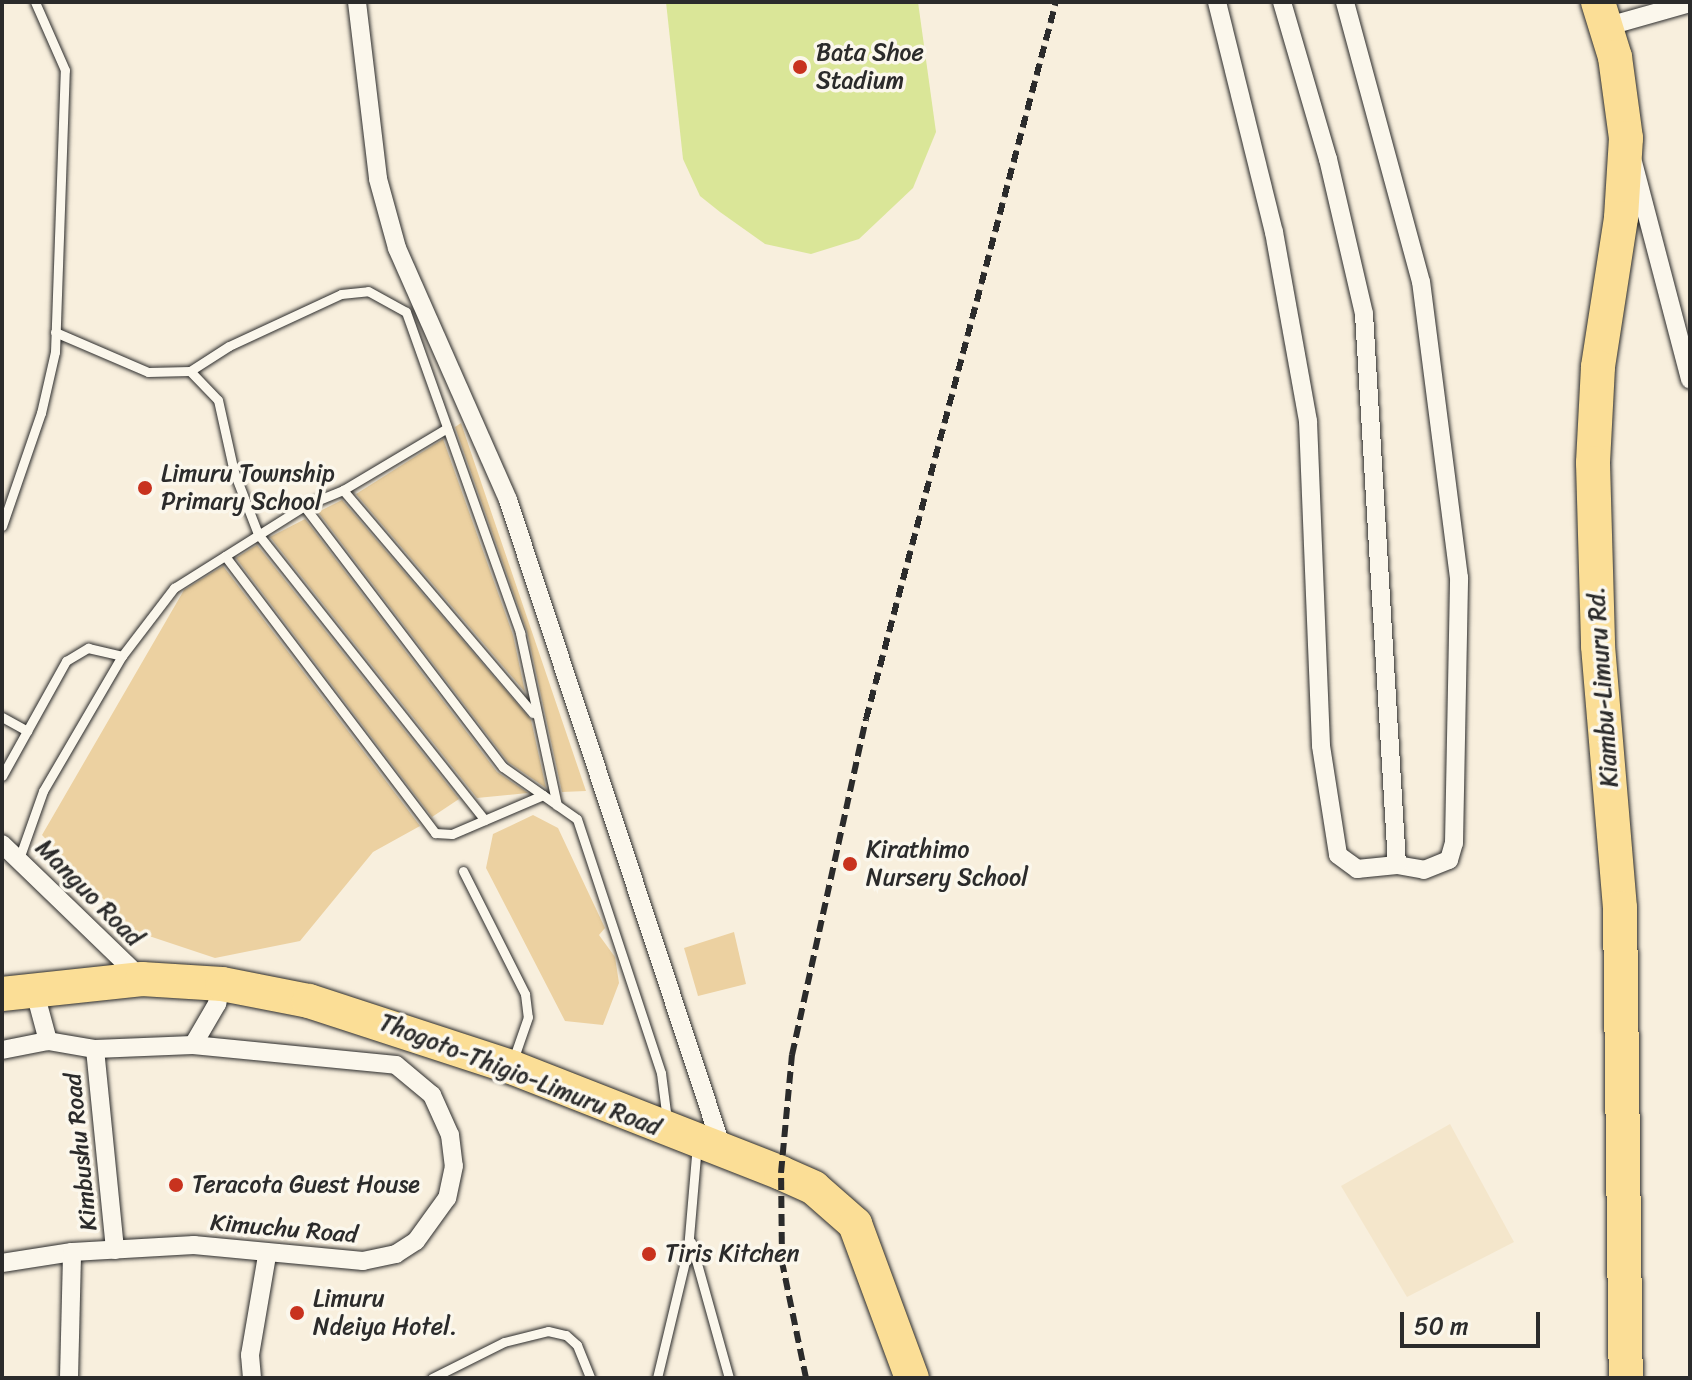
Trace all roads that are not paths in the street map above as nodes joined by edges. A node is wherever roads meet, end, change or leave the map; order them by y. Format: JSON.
{"nodes":[{"id":1,"x":35,"y":2,"type":"edge"},
{"id":2,"x":357,"y":2,"type":"edge"},
{"id":3,"x":1217,"y":2,"type":"edge"},
{"id":4,"x":1282,"y":2,"type":"edge"},
{"id":5,"x":1345,"y":2,"type":"edge"},
{"id":6,"x":1690,"y":3,"type":"edge"},
{"id":7,"x":1602,"y":15,"type":"edge"},
{"id":8,"x":1626,"y":138,"type":"junction"},
{"id":9,"x":55,"y":332,"type":"junction"},
{"id":10,"x":190,"y":371,"type":"junction"},
{"id":11,"x":1690,"y":380,"type":"edge"},
{"id":12,"x":447,"y":428,"type":"junction"},
{"id":13,"x":343,"y":490,"type":"junction"},
{"id":14,"x":304,"y":506,"type":"junction"},
{"id":15,"x":2,"y":526,"type":"edge"},
{"id":16,"x":258,"y":534,"type":"junction"},
{"id":17,"x":225,"y":556,"type":"junction"},
{"id":18,"x":122,"y":656,"type":"junction"},
{"id":19,"x":534,"y":715,"type":"junction"},
{"id":20,"x":2,"y":717,"type":"edge"},
{"id":21,"x":27,"y":731,"type":"junction"},
{"id":22,"x":2,"y":776,"type":"edge"},
{"id":23,"x":543,"y":795,"type":"junction"},
{"id":24,"x":557,"y":805,"type":"junction"},
{"id":25,"x":485,"y":820,"type":"junction"},
{"id":26,"x":2,"y":844,"type":"edge"},
{"id":27,"x":20,"y":856,"type":"junction"},
{"id":28,"x":1397,"y":865,"type":"junction"},
{"id":29,"x":463,"y":871,"type":"dead end"},
{"id":30,"x":142,"y":979,"type":"junction"},
{"id":31,"x":222,"y":984,"type":"junction"},
{"id":32,"x":18,"y":991,"type":"edge"},
{"id":33,"x":48,"y":1041,"type":"junction"},
{"id":34,"x":193,"y":1045,"type":"junction"},
{"id":35,"x":95,"y":1049,"type":"junction"},
{"id":36,"x":2,"y":1050,"type":"edge"},
{"id":37,"x":511,"y":1067,"type":"junction"},
{"id":38,"x":696,"y":1141,"type":"junction"},
{"id":39,"x":689,"y":1235,"type":"junction"},
{"id":40,"x":115,"y":1250,"type":"junction"},
{"id":41,"x":72,"y":1252,"type":"junction"},
{"id":42,"x":267,"y":1256,"type":"junction"},
{"id":43,"x":2,"y":1263,"type":"edge"},
{"id":44,"x":246,"y":1377,"type":"edge"},
{"id":45,"x":69,"y":1378,"type":"edge"},
{"id":46,"x":432,"y":1378,"type":"edge"},
{"id":47,"x":590,"y":1378,"type":"edge"},
{"id":48,"x":657,"y":1378,"type":"edge"},
{"id":49,"x":729,"y":1378,"type":"edge"},
{"id":50,"x":912,"y":1378,"type":"edge"},
{"id":51,"x":1626,"y":1378,"type":"edge"}],
"edges":[{"from":1,"to":9,"type":"lane"},
{"from":2,"to":38,"type":"street"},
{"from":3,"to":28,"type":"street"},
{"from":4,"to":28,"type":"street"},
{"from":5,"to":28,"type":"street"},
{"from":6,"to":7,"type":"street"},
{"from":7,"to":8,"type":"highway","name":"Kiambu-Limuru Rd."},
{"from":8,"to":11,"type":"street"},
{"from":8,"to":51,"type":"highway","name":"Kiambu-Limuru Rd."},
{"from":9,"to":10,"type":"lane"},
{"from":9,"to":15,"type":"lane"},
{"from":10,"to":12,"type":"lane"},
{"from":10,"to":16,"type":"lane"},
{"from":12,"to":13,"type":"lane"},
{"from":12,"to":19,"type":"lane"},
{"from":13,"to":14,"type":"lane"},
{"from":13,"to":19,"type":"lane"},
{"from":14,"to":16,"type":"lane"},
{"from":14,"to":23,"type":"lane"},
{"from":16,"to":17,"type":"lane"},
{"from":16,"to":25,"type":"lane"},
{"from":17,"to":18,"type":"lane"},
{"from":17,"to":25,"type":"lane"},
{"from":18,"to":21,"type":"lane"},
{"from":18,"to":27,"type":"lane"},
{"from":19,"to":24,"type":"lane"},
{"from":20,"to":21,"type":"lane"},
{"from":21,"to":22,"type":"lane"},
{"from":23,"to":24,"type":"lane"},
{"from":23,"to":25,"type":"lane"},
{"from":24,"to":38,"type":"lane"},
{"from":26,"to":27,"type":"street","name":"Manguo Road"},
{"from":27,"to":30,"type":"street","name":"Manguo Road"},
{"from":29,"to":37,"type":"lane"},
{"from":30,"to":31,"type":"highway","name":"Thogoto-Thigio-Limuru Road"},
{"from":30,"to":32,"type":"highway","name":"Thogoto-Thigio-Limuru Road"},
{"from":31,"to":34,"type":"street"},
{"from":31,"to":37,"type":"highway","name":"Thogoto-Thigio-Limuru Road"},
{"from":32,"to":33,"type":"street"},
{"from":33,"to":35,"type":"street","name":"Kimuchu Road"},
{"from":33,"to":36,"type":"street","name":"Kimuchu Road"},
{"from":34,"to":35,"type":"street","name":"Kimuchu Road"},
{"from":34,"to":42,"type":"street","name":"Kimuchu Road"},
{"from":35,"to":40,"type":"street","name":"Kimbushu Road"},
{"from":37,"to":38,"type":"highway","name":"Thogoto-Thigio-Limuru Road"},
{"from":38,"to":39,"type":"lane"},
{"from":38,"to":50,"type":"highway","name":"Thogoto-Thigio-Limuru Road"},
{"from":39,"to":48,"type":"lane"},
{"from":39,"to":49,"type":"lane"},
{"from":40,"to":41,"type":"street","name":"Kimuchu Road"},
{"from":40,"to":42,"type":"street","name":"Kimuchu Road"},
{"from":41,"to":43,"type":"street","name":"Kimuchu Road"},
{"from":41,"to":45,"type":"street"},
{"from":42,"to":44,"type":"street"},
{"from":46,"to":47,"type":"lane"}]}
